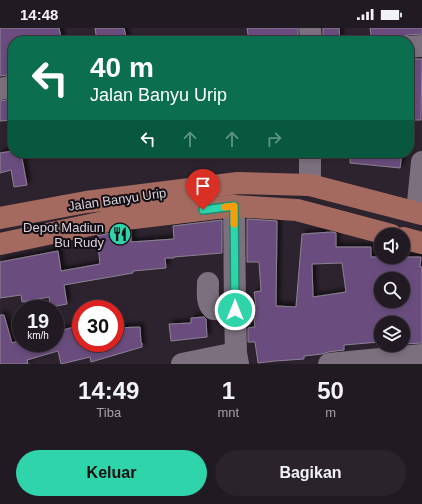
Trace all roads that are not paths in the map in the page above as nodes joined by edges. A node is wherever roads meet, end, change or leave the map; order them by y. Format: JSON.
{"nodes":[{"id":1,"x":310,"y":158,"type":"edge"},
{"id":2,"x":422,"y":162,"type":"edge"},
{"id":3,"x":310,"y":185,"type":"junction"},
{"id":4,"x":234,"y":206,"type":"junction"},
{"id":5,"x":419,"y":213,"type":"edge"},
{"id":6,"x":0,"y":218,"type":"edge"},
{"id":7,"x":374,"y":230,"type":"edge"},
{"id":8,"x":410,"y":240,"type":"edge"},
{"id":9,"x":422,"y":243,"type":"edge"},
{"id":10,"x":0,"y":244,"type":"edge"},
{"id":11,"x":208,"y":283,"type":"dead end"},
{"id":12,"x":235,"y":310,"type":"junction"},
{"id":13,"x":422,"y":355,"type":"edge"},
{"id":14,"x":237,"y":358,"type":"edge"},
{"id":15,"x":182,"y":364,"type":"edge"},
{"id":16,"x":329,"y":364,"type":"edge"}],
"edges":[{"from":1,"to":3,"type":"street"},
{"from":2,"to":5,"type":"street"},
{"from":3,"to":5,"type":"main road","name":"Jalan Banyu Urip"},
{"from":3,"to":6,"type":"main road","name":"Jalan Banyu Urip"},
{"from":4,"to":7,"type":"main road","name":"Jalan Banyu Urip"},
{"from":4,"to":10,"type":"main road","name":"Jalan Banyu Urip"},
{"from":4,"to":12,"type":"street"},
{"from":8,"to":9,"type":"main road"},
{"from":11,"to":12,"type":"street"},
{"from":12,"to":14,"type":"street"},
{"from":13,"to":16,"type":"street"},
{"from":14,"to":15,"type":"street"}]}
